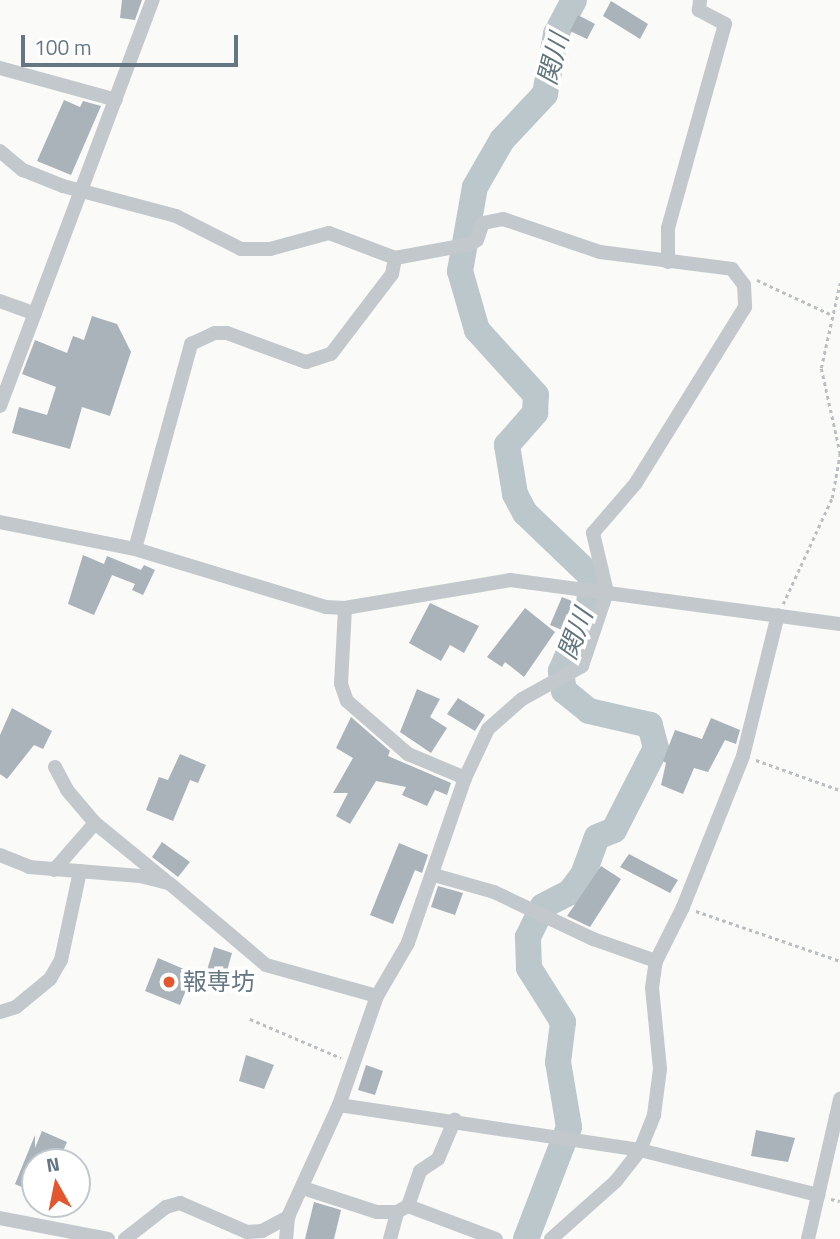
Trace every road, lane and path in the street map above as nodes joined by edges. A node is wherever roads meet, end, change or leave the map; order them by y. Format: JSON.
{"nodes":[{"id":1,"x":153,"y":0,"type":"edge"},
{"id":2,"x":700,"y":0,"type":"edge"},
{"id":3,"x":0,"y":68,"type":"edge"},
{"id":4,"x":116,"y":100,"type":"junction"},
{"id":5,"x":0,"y":151,"type":"edge"},
{"id":6,"x":82,"y":188,"type":"junction"},
{"id":7,"x":395,"y":258,"type":"junction"},
{"id":8,"x":668,"y":262,"type":"junction"},
{"id":9,"x":840,"y":283,"type":"edge"},
{"id":10,"x":744,"y":285,"type":"junction"},
{"id":11,"x":0,"y":301,"type":"edge"},
{"id":12,"x":35,"y":314,"type":"junction"},
{"id":13,"x":830,"y":314,"type":"junction"},
{"id":14,"x":4,"y":384,"type":"edge"},
{"id":15,"x":0,"y":406,"type":"edge"},
{"id":16,"x":0,"y":522,"type":"edge"},
{"id":17,"x":135,"y":549,"type":"junction"},
{"id":18,"x":602,"y":591,"type":"junction"},
{"id":19,"x":345,"y":608,"type":"junction"},
{"id":20,"x":778,"y":615,"type":"junction"},
{"id":21,"x":840,"y":624,"type":"edge"},
{"id":22,"x":743,"y":756,"type":"junction"},
{"id":23,"x":55,"y":767,"type":"dead end"},
{"id":24,"x":466,"y":778,"type":"junction"},
{"id":25,"x":840,"y":790,"type":"edge"},
{"id":26,"x":95,"y":823,"type":"junction"},
{"id":27,"x":0,"y":855,"type":"edge"},
{"id":28,"x":54,"y":870,"type":"junction"},
{"id":29,"x":80,"y":871,"type":"junction"},
{"id":30,"x":434,"y":875,"type":"junction"},
{"id":31,"x":169,"y":883,"type":"junction"},
{"id":32,"x":683,"y":907,"type":"junction"},
{"id":33,"x":656,"y":961,"type":"junction"},
{"id":34,"x":840,"y":961,"type":"edge"},
{"id":35,"x":377,"y":996,"type":"junction"},
{"id":36,"x":0,"y":1012,"type":"edge"},
{"id":37,"x":250,"y":1019,"type":"dead end"},
{"id":38,"x":351,"y":1062,"type":"junction"},
{"id":39,"x":840,"y":1099,"type":"edge"},
{"id":40,"x":339,"y":1105,"type":"junction"},
{"id":41,"x":455,"y":1119,"type":"junction"},
{"id":42,"x":640,"y":1150,"type":"junction"},
{"id":43,"x":303,"y":1188,"type":"junction"},
{"id":44,"x":818,"y":1195,"type":"junction"},
{"id":45,"x":402,"y":1209,"type":"junction"},
{"id":46,"x":288,"y":1217,"type":"junction"},
{"id":47,"x":0,"y":1218,"type":"edge"},
{"id":48,"x":108,"y":1239,"type":"edge"},
{"id":49,"x":125,"y":1239,"type":"edge"},
{"id":50,"x":286,"y":1239,"type":"edge"},
{"id":51,"x":390,"y":1239,"type":"edge"},
{"id":52,"x":496,"y":1239,"type":"edge"},
{"id":53,"x":551,"y":1239,"type":"edge"},
{"id":54,"x":808,"y":1239,"type":"edge"}],
"edges":[{"from":1,"to":4,"type":"street"},
{"from":2,"to":8,"type":"street"},
{"from":3,"to":4,"type":"street"},
{"from":4,"to":6,"type":"street"},
{"from":5,"to":6,"type":"street"},
{"from":6,"to":7,"type":"street"},
{"from":6,"to":12,"type":"street"},
{"from":7,"to":8,"type":"street"},
{"from":7,"to":17,"type":"street"},
{"from":8,"to":10,"type":"street"},
{"from":9,"to":13,"type":"path"},
{"from":10,"to":13,"type":"path"},
{"from":10,"to":18,"type":"street"},
{"from":11,"to":12,"type":"street"},
{"from":12,"to":14,"type":"street"},
{"from":13,"to":20,"type":"path"},
{"from":14,"to":15,"type":"street"},
{"from":16,"to":17,"type":"street"},
{"from":17,"to":19,"type":"street"},
{"from":18,"to":19,"type":"street"},
{"from":18,"to":20,"type":"street"},
{"from":18,"to":24,"type":"street"},
{"from":19,"to":24,"type":"street"},
{"from":20,"to":21,"type":"street"},
{"from":20,"to":22,"type":"street"},
{"from":22,"to":25,"type":"path"},
{"from":22,"to":32,"type":"street"},
{"from":23,"to":26,"type":"street"},
{"from":24,"to":30,"type":"street"},
{"from":26,"to":28,"type":"street"},
{"from":26,"to":31,"type":"street"},
{"from":27,"to":28,"type":"street"},
{"from":28,"to":29,"type":"street"},
{"from":29,"to":31,"type":"street"},
{"from":29,"to":36,"type":"street"},
{"from":30,"to":33,"type":"street"},
{"from":30,"to":35,"type":"street"},
{"from":31,"to":35,"type":"street"},
{"from":32,"to":33,"type":"street"},
{"from":32,"to":34,"type":"path"},
{"from":33,"to":42,"type":"street"},
{"from":35,"to":38,"type":"street"},
{"from":37,"to":38,"type":"path"},
{"from":38,"to":40,"type":"street"},
{"from":39,"to":44,"type":"street"},
{"from":40,"to":41,"type":"street"},
{"from":40,"to":43,"type":"street"},
{"from":41,"to":42,"type":"street"},
{"from":41,"to":45,"type":"street"},
{"from":42,"to":44,"type":"street"},
{"from":42,"to":53,"type":"street"},
{"from":43,"to":45,"type":"street"},
{"from":43,"to":46,"type":"street"},
{"from":44,"to":54,"type":"street"},
{"from":45,"to":51,"type":"street"},
{"from":45,"to":52,"type":"street"},
{"from":46,"to":49,"type":"street"},
{"from":46,"to":50,"type":"street"},
{"from":47,"to":48,"type":"street"}]}
